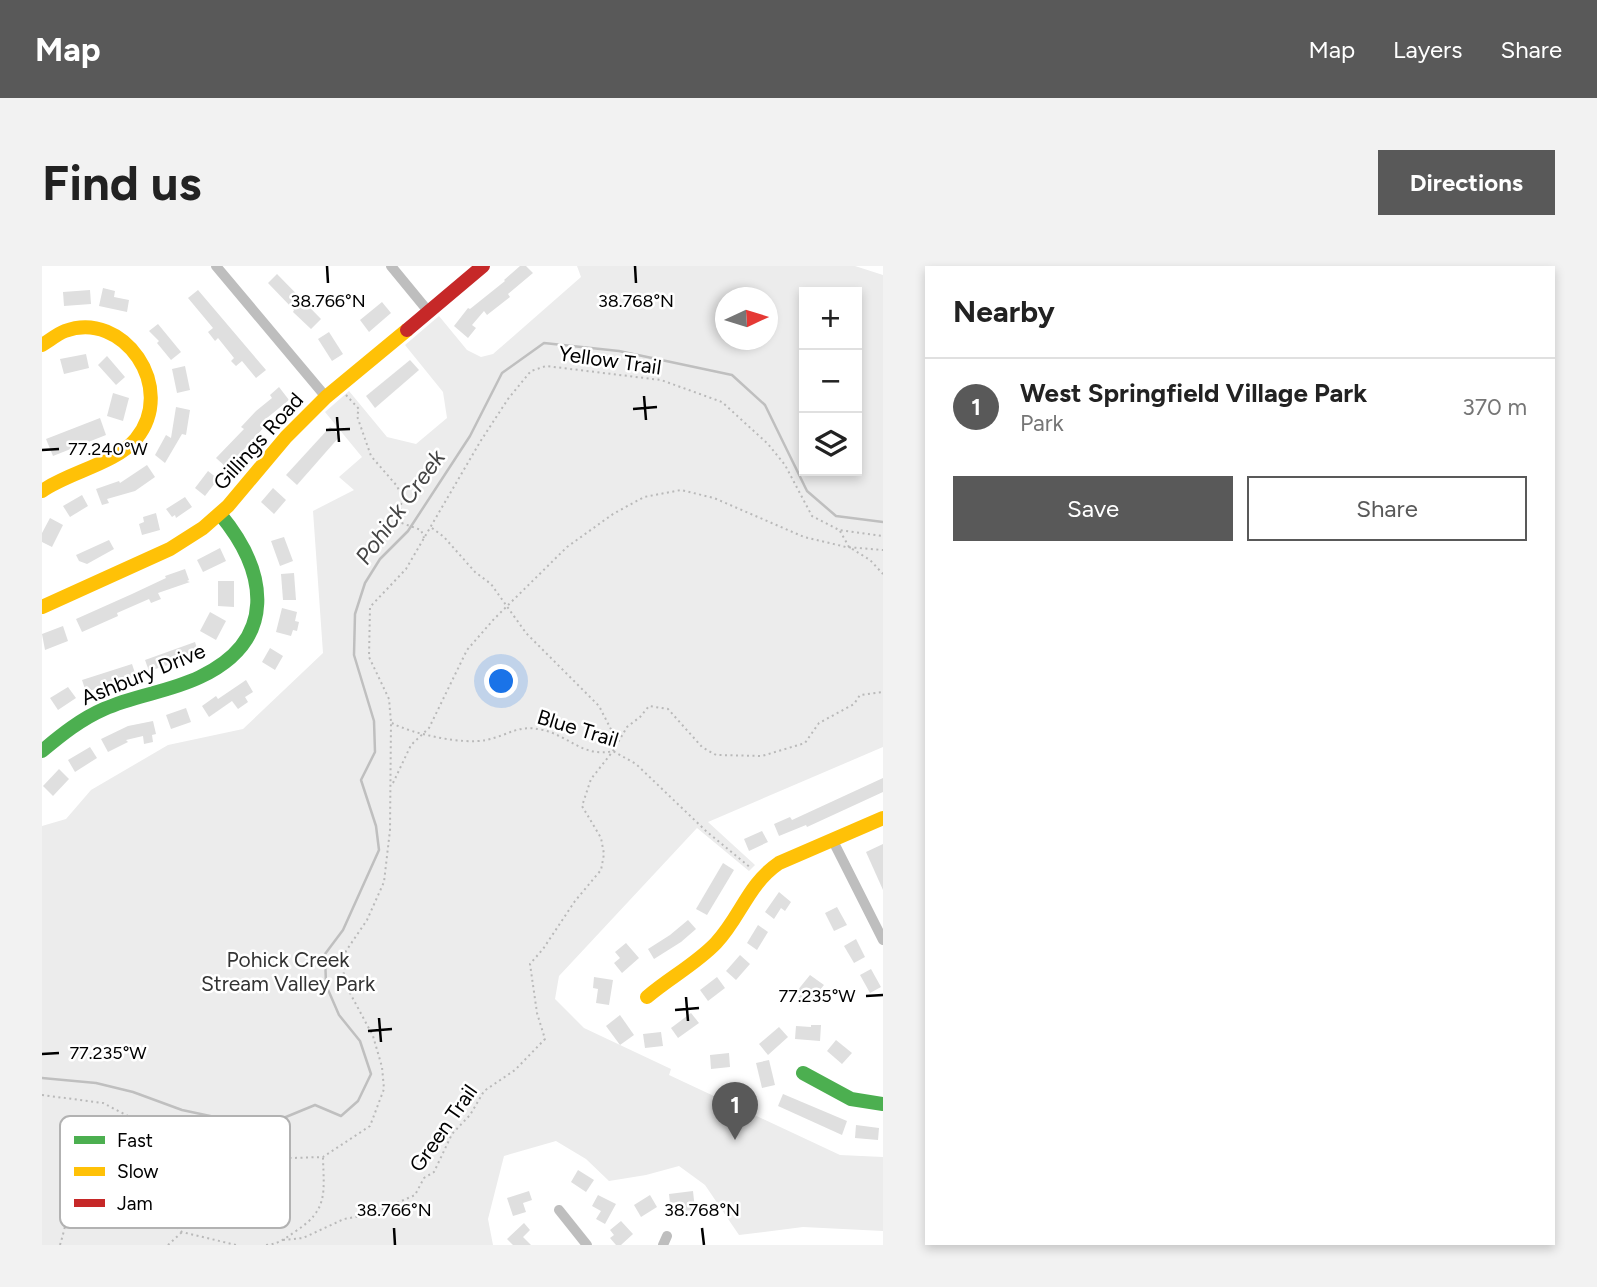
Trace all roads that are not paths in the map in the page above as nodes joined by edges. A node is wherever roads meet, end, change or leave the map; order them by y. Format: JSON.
{"nodes":[{"id":1,"x":216,"y":266,"type":"edge"},
{"id":2,"x":391,"y":266,"type":"edge"},
{"id":3,"x":483,"y":266,"type":"edge"},
{"id":4,"x":428,"y":311,"type":"junction"},
{"id":5,"x":42,"y":345,"type":"edge"},
{"id":6,"x":332,"y":393,"type":"junction"},
{"id":7,"x":42,"y":491,"type":"edge"},
{"id":8,"x":220,"y":514,"type":"junction"},
{"id":9,"x":42,"y":607,"type":"edge"},
{"id":10,"x":42,"y":751,"type":"edge"},
{"id":11,"x":883,"y":818,"type":"edge"},
{"id":12,"x":832,"y":839,"type":"junction"},
{"id":13,"x":883,"y":940,"type":"edge"},
{"id":14,"x":647,"y":997,"type":"dead end"},
{"id":15,"x":803,"y":1073,"type":"dead end"},
{"id":16,"x":883,"y":1104,"type":"edge"},
{"id":17,"x":559,"y":1210,"type":"dead end"},
{"id":18,"x":587,"y":1245,"type":"edge"}],
"edges":[{"from":1,"to":6,"type":"street"},
{"from":2,"to":4,"type":"street"},
{"from":3,"to":4,"type":"street","name":"Gillings Road"},
{"from":4,"to":6,"type":"street","name":"Gillings Road"},
{"from":5,"to":7,"type":"street"},
{"from":6,"to":8,"type":"street","name":"Gillings Road"},
{"from":8,"to":9,"type":"street","name":"Gillings Road"},
{"from":8,"to":10,"type":"street","name":"Ashbury Drive"},
{"from":11,"to":12,"type":"street"},
{"from":12,"to":13,"type":"street"},
{"from":12,"to":14,"type":"street"},
{"from":15,"to":16,"type":"street"},
{"from":17,"to":18,"type":"street"}]}
